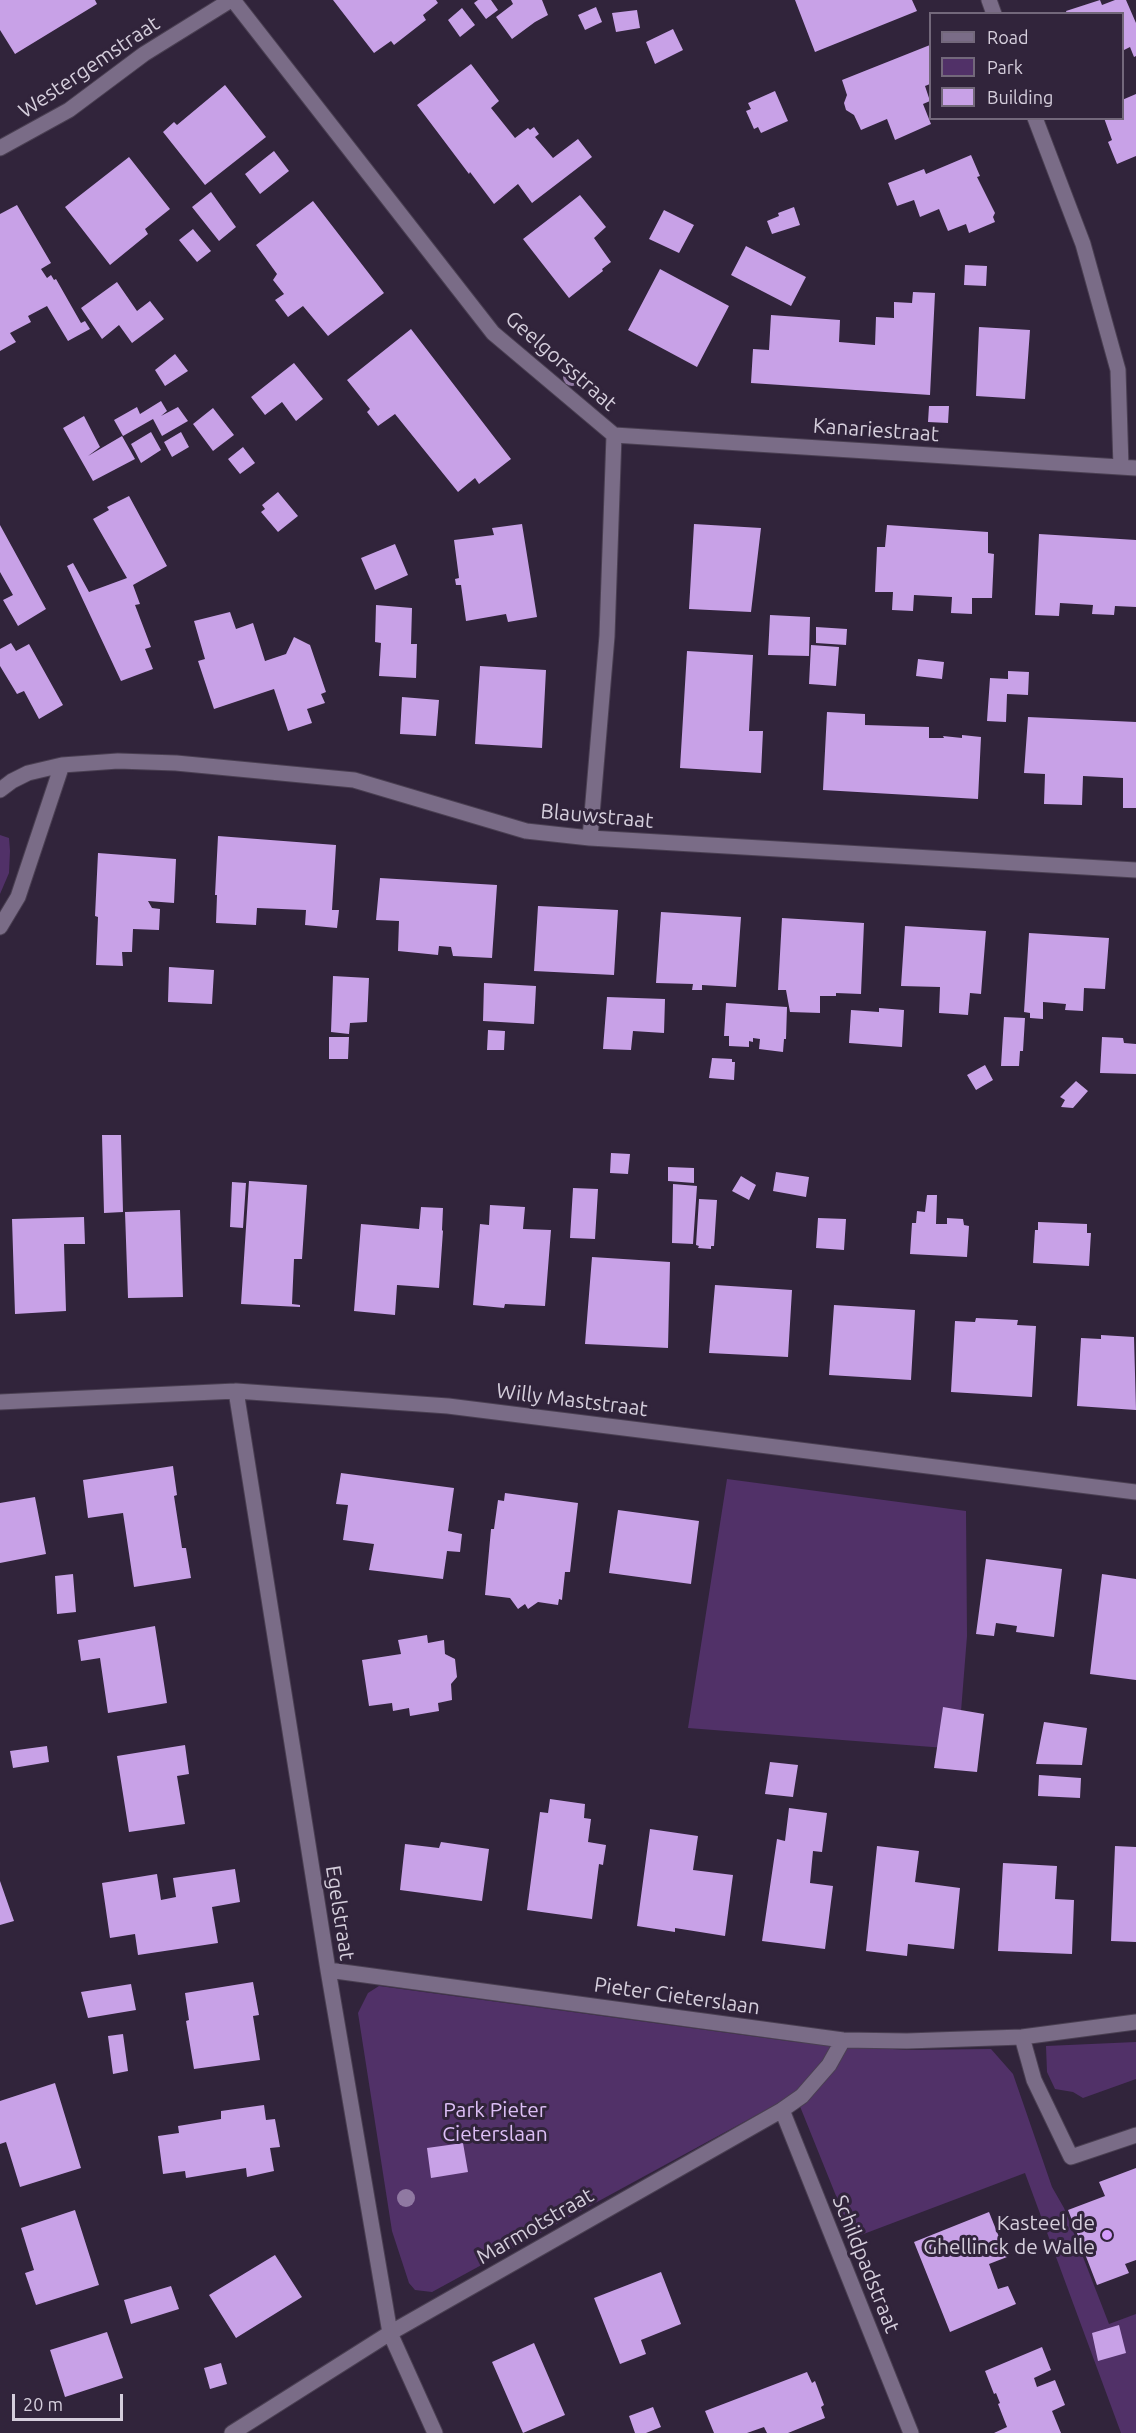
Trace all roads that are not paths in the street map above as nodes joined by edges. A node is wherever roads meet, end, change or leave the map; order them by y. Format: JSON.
{"nodes":[{"id":1,"x":232,"y":0,"type":"edge"},
{"id":2,"x":1036,"y":120,"type":"edge"},
{"id":3,"x":0,"y":148,"type":"edge"},
{"id":4,"x":614,"y":435,"type":"junction"},
{"id":5,"x":1129,"y":467,"type":"edge"},
{"id":6,"x":62,"y":765,"type":"junction"},
{"id":7,"x":0,"y":790,"type":"edge"},
{"id":8,"x":590,"y":838,"type":"junction"},
{"id":9,"x":1136,"y":870,"type":"edge"},
{"id":10,"x":0,"y":927,"type":"edge"},
{"id":11,"x":236,"y":1391,"type":"junction"},
{"id":12,"x":0,"y":1402,"type":"edge"},
{"id":13,"x":1136,"y":1492,"type":"edge"},
{"id":14,"x":328,"y":1970,"type":"junction"},
{"id":15,"x":1136,"y":2022,"type":"edge"},
{"id":16,"x":1022,"y":2037,"type":"junction"},
{"id":17,"x":843,"y":2040,"type":"junction"},
{"id":18,"x":782,"y":2110,"type":"junction"},
{"id":19,"x":1136,"y":2135,"type":"edge"},
{"id":20,"x":390,"y":2333,"type":"junction"},
{"id":21,"x":232,"y":2433,"type":"edge"},
{"id":22,"x":435,"y":2433,"type":"edge"},
{"id":23,"x":911,"y":2433,"type":"edge"}],
"edges":[{"from":1,"to":3,"type":"street","name":"Westergemstraat"},
{"from":1,"to":4,"type":"street","name":"Geelgorsstraat"},
{"from":2,"to":5,"type":"street"},
{"from":4,"to":5,"type":"street","name":"Kanariestraat"},
{"from":4,"to":8,"type":"street","name":"Geelgorsstraat"},
{"from":6,"to":7,"type":"street","name":"Blauwstraat"},
{"from":6,"to":8,"type":"street","name":"Blauwstraat"},
{"from":6,"to":10,"type":"street"},
{"from":8,"to":9,"type":"street","name":"Blauwstraat"},
{"from":11,"to":12,"type":"street","name":"Willy Maststraat"},
{"from":11,"to":13,"type":"street","name":"Willy Maststraat"},
{"from":11,"to":14,"type":"street","name":"Egelstraat"},
{"from":14,"to":17,"type":"street","name":"Pieter Cieterslaan"},
{"from":14,"to":20,"type":"street","name":"Egelstraat"},
{"from":15,"to":16,"type":"street","name":"Pieter Cieterslaan"},
{"from":16,"to":17,"type":"street","name":"Pieter Cieterslaan"},
{"from":16,"to":19,"type":"street"},
{"from":17,"to":18,"type":"street","name":"Marmotstraat"},
{"from":18,"to":20,"type":"street","name":"Marmotstraat"},
{"from":18,"to":23,"type":"street","name":"Schildpadstraat"},
{"from":20,"to":21,"type":"street","name":"Marmotstraat"},
{"from":20,"to":22,"type":"street","name":"Egelstraat"}]}
